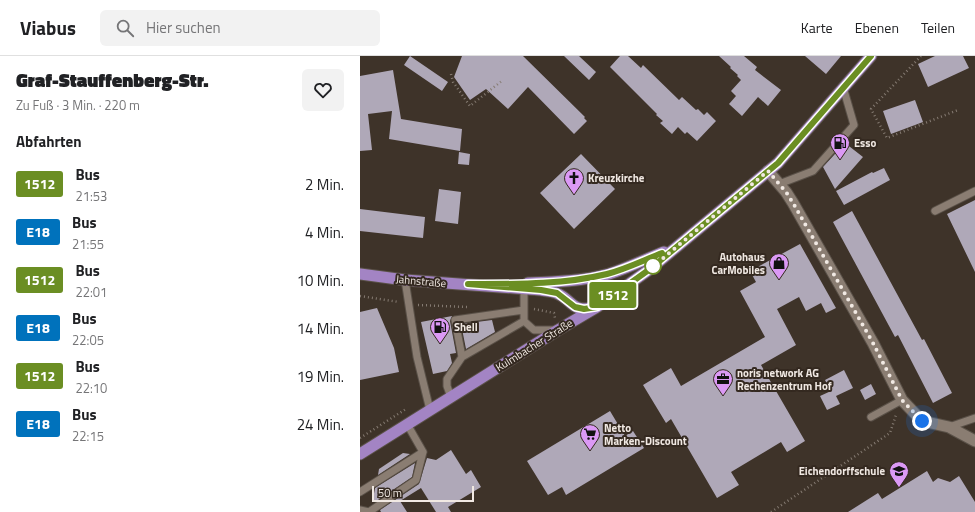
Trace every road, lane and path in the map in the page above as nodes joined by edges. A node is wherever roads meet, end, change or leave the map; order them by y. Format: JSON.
{"nodes":[{"id":1,"x":870,"y":56,"type":"edge"},
{"id":2,"x":921,"y":56,"type":"edge"},
{"id":3,"x":451,"y":74,"type":"dead end"},
{"id":4,"x":504,"y":80,"type":"dead end"},
{"id":5,"x":843,"y":87,"type":"junction"},
{"id":6,"x":958,"y":110,"type":"dead end"},
{"id":7,"x":768,"y":171,"type":"junction"},
{"id":8,"x":779,"y":184,"type":"junction"},
{"id":9,"x":975,"y":191,"type":"edge"},
{"id":10,"x":935,"y":211,"type":"dead end"},
{"id":11,"x":676,"y":247,"type":"junction"},
{"id":12,"x":360,"y":274,"type":"edge"},
{"id":13,"x":405,"y":280,"type":"junction"},
{"id":14,"x":468,"y":284,"type":"junction"},
{"id":15,"x":524,"y":288,"type":"junction"},
{"id":16,"x":597,"y":307,"type":"junction"},
{"id":17,"x":524,"y":310,"type":"junction"},
{"id":18,"x":524,"y":321,"type":"junction"},
{"id":19,"x":558,"y":330,"type":"junction"},
{"id":20,"x":462,"y":357,"type":"junction"},
{"id":21,"x":450,"y":397,"type":"junction"},
{"id":22,"x":902,"y":400,"type":"junction"},
{"id":23,"x":430,"y":410,"type":"junction"},
{"id":24,"x":872,"y":417,"type":"dead end"},
{"id":25,"x":975,"y":418,"type":"edge"},
{"id":26,"x":407,"y":424,"type":"junction"},
{"id":27,"x":949,"y":427,"type":"junction"},
{"id":28,"x":975,"y":441,"type":"edge"},
{"id":29,"x":423,"y":452,"type":"junction"},
{"id":30,"x":360,"y":454,"type":"edge"},
{"id":31,"x":360,"y":492,"type":"edge"},
{"id":32,"x":360,"y":510,"type":"edge"},
{"id":33,"x":771,"y":512,"type":"edge"}],
"edges":[{"from":1,"to":5,"type":"main road","name":"Kulmbacher Straße"},
{"from":2,"to":6,"type":"path"},
{"from":3,"to":4,"type":"path"},
{"from":5,"to":7,"type":"main road","name":"Kulmbacher Straße"},
{"from":5,"to":8,"type":"lane"},
{"from":7,"to":8,"type":"street"},
{"from":7,"to":11,"type":"main road","name":"Kulmbacher Straße"},
{"from":8,"to":22,"type":"street"},
{"from":9,"to":10,"type":"lane"},
{"from":11,"to":14,"type":"main road"},
{"from":11,"to":16,"type":"main road","name":"Kulmbacher Straße"},
{"from":12,"to":13,"type":"main road","name":"Jahnstraße"},
{"from":13,"to":14,"type":"main road","name":"Jahnstraße"},
{"from":13,"to":23,"type":"lane"},
{"from":14,"to":15,"type":"main road","name":"Jahnstraße"},
{"from":15,"to":16,"type":"main road","name":"Jahnstraße"},
{"from":15,"to":17,"type":"lane"},
{"from":16,"to":19,"type":"main road","name":"Kulmbacher Straße"},
{"from":17,"to":18,"type":"lane"},
{"from":17,"to":20,"type":"lane"},
{"from":18,"to":19,"type":"lane"},
{"from":18,"to":20,"type":"lane"},
{"from":19,"to":21,"type":"main road","name":"Kulmbacher Straße"},
{"from":20,"to":21,"type":"lane"},
{"from":21,"to":23,"type":"main road","name":"Kulmbacher Straße"},
{"from":22,"to":24,"type":"lane"},
{"from":22,"to":27,"type":"street"},
{"from":22,"to":33,"type":"path"},
{"from":23,"to":26,"type":"main road","name":"Kulmbacher Straße"},
{"from":25,"to":27,"type":"lane"},
{"from":26,"to":29,"type":"lane"},
{"from":26,"to":30,"type":"main road","name":"Kulmbacher Straße"},
{"from":27,"to":28,"type":"street"},
{"from":29,"to":31,"type":"lane"},
{"from":29,"to":32,"type":"lane"}]}
